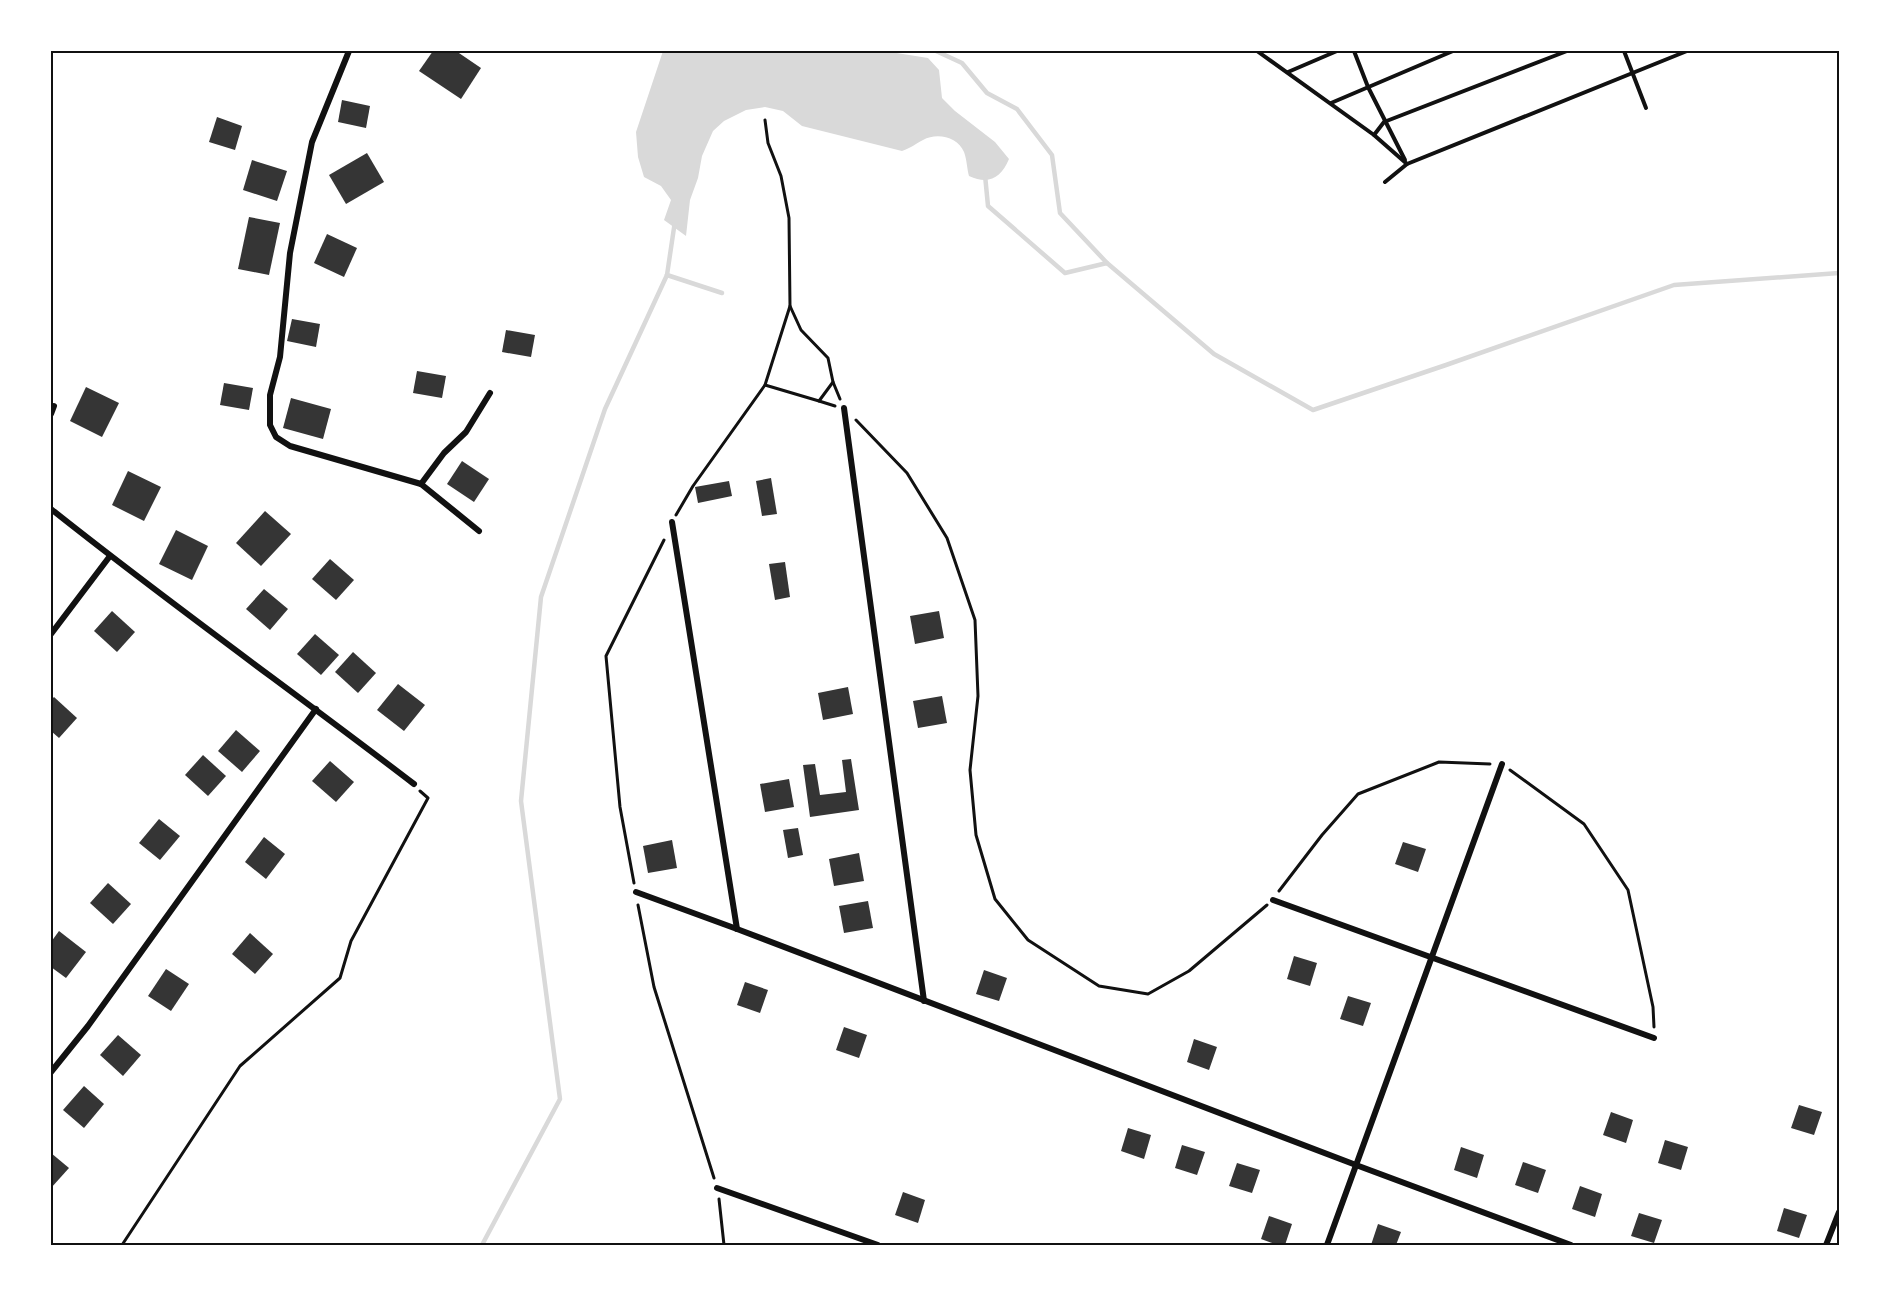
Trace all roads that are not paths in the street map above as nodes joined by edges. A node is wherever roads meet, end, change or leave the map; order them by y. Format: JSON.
{"nodes":[{"id":1,"x":350,"y":51,"type":"edge"},
{"id":2,"x":1257,"y":51,"type":"edge"},
{"id":3,"x":1337,"y":51,"type":"edge"},
{"id":4,"x":1354,"y":51,"type":"edge"},
{"id":5,"x":1453,"y":51,"type":"edge"},
{"id":6,"x":1567,"y":51,"type":"edge"},
{"id":7,"x":1624,"y":51,"type":"edge"},
{"id":8,"x":1687,"y":51,"type":"edge"},
{"id":9,"x":1288,"y":72,"type":"junction"},
{"id":10,"x":1633,"y":73,"type":"junction"},
{"id":11,"x":1368,"y":87,"type":"junction"},
{"id":12,"x":1331,"y":103,"type":"junction"},
{"id":13,"x":1646,"y":108,"type":"dead end"},
{"id":14,"x":1384,"y":122,"type":"junction"},
{"id":15,"x":1374,"y":135,"type":"junction"},
{"id":16,"x":1407,"y":164,"type":"junction"},
{"id":17,"x":1385,"y":182,"type":"dead end"},
{"id":18,"x":490,"y":393,"type":"dead end"},
{"id":19,"x":54,"y":406,"type":"dead end"},
{"id":20,"x":844,"y":408,"type":"road end"},
{"id":21,"x":51,"y":414,"type":"edge"},
{"id":22,"x":421,"y":484,"type":"junction"},
{"id":23,"x":51,"y":509,"type":"edge"},
{"id":24,"x":672,"y":522,"type":"dead end"},
{"id":25,"x":479,"y":531,"type":"dead end"},
{"id":26,"x":110,"y":556,"type":"junction"},
{"id":27,"x":51,"y":634,"type":"edge"},
{"id":28,"x":316,"y":709,"type":"junction"},
{"id":29,"x":1502,"y":764,"type":"road end"},
{"id":30,"x":414,"y":784,"type":"road end"},
{"id":31,"x":636,"y":892,"type":"dead end"},
{"id":32,"x":1273,"y":900,"type":"road end"},
{"id":33,"x":737,"y":929,"type":"junction"},
{"id":34,"x":1431,"y":957,"type":"junction"},
{"id":35,"x":924,"y":1001,"type":"junction"},
{"id":36,"x":1654,"y":1038,"type":"road end"},
{"id":37,"x":51,"y":1072,"type":"edge"},
{"id":38,"x":1356,"y":1166,"type":"junction"},
{"id":39,"x":717,"y":1188,"type":"dead end"},
{"id":40,"x":1839,"y":1212,"type":"edge"},
{"id":41,"x":878,"y":1245,"type":"edge"},
{"id":42,"x":1327,"y":1245,"type":"edge"},
{"id":43,"x":1570,"y":1245,"type":"edge"},
{"id":44,"x":1826,"y":1245,"type":"edge"}],
"edges":[{"from":1,"to":22,"type":"street"},
{"from":2,"to":9,"type":"lane"},
{"from":3,"to":9,"type":"lane"},
{"from":4,"to":11,"type":"lane"},
{"from":5,"to":11,"type":"lane"},
{"from":6,"to":14,"type":"lane"},
{"from":7,"to":10,"type":"lane"},
{"from":8,"to":10,"type":"lane"},
{"from":9,"to":12,"type":"lane"},
{"from":10,"to":13,"type":"lane"},
{"from":10,"to":16,"type":"lane"},
{"from":11,"to":12,"type":"lane"},
{"from":11,"to":14,"type":"lane"},
{"from":12,"to":15,"type":"lane"},
{"from":14,"to":15,"type":"lane"},
{"from":14,"to":16,"type":"lane"},
{"from":15,"to":16,"type":"lane"},
{"from":16,"to":17,"type":"lane"},
{"from":18,"to":22,"type":"street"},
{"from":19,"to":21,"type":"street"},
{"from":20,"to":35,"type":"street"},
{"from":22,"to":25,"type":"street"},
{"from":23,"to":26,"type":"street"},
{"from":24,"to":33,"type":"street"},
{"from":26,"to":27,"type":"street"},
{"from":26,"to":28,"type":"street"},
{"from":28,"to":30,"type":"street"},
{"from":28,"to":37,"type":"street"},
{"from":29,"to":34,"type":"street"},
{"from":31,"to":33,"type":"street"},
{"from":32,"to":34,"type":"street"},
{"from":33,"to":35,"type":"street"},
{"from":34,"to":36,"type":"street"},
{"from":34,"to":38,"type":"street"},
{"from":35,"to":38,"type":"street"},
{"from":38,"to":42,"type":"street"},
{"from":38,"to":43,"type":"street"},
{"from":39,"to":41,"type":"street"},
{"from":40,"to":44,"type":"street"}]}
